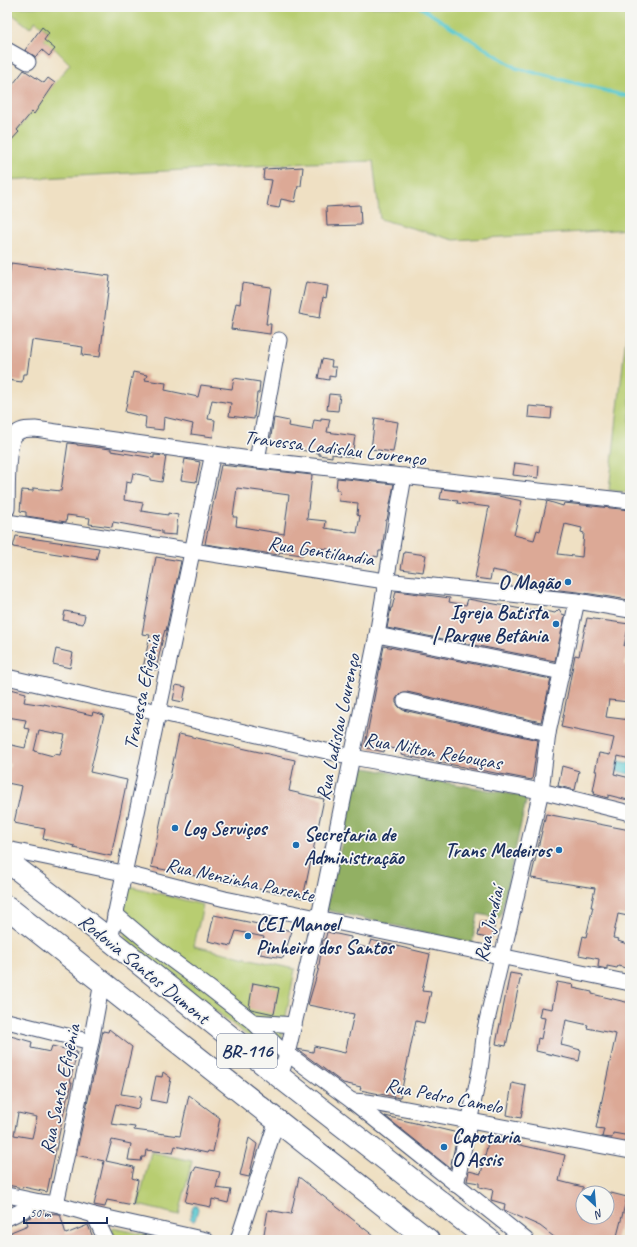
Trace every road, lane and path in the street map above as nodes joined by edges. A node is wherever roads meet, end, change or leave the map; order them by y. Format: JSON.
{"nodes":[{"id":1,"x":7,"y":50,"type":"edge"},
{"id":2,"x":28,"y":62,"type":"dead end"},
{"id":3,"x":279,"y":340,"type":"dead end"},
{"id":4,"x":213,"y":453,"type":"junction"},
{"id":5,"x":257,"y":460,"type":"junction"},
{"id":6,"x":404,"y":476,"type":"junction"},
{"id":7,"x":630,"y":501,"type":"edge"},
{"id":8,"x":7,"y":509,"type":"edge"},
{"id":9,"x":7,"y":522,"type":"edge"},
{"id":10,"x":194,"y":551,"type":"junction"},
{"id":11,"x":385,"y":581,"type":"junction"},
{"id":12,"x":577,"y":601,"type":"junction"},
{"id":13,"x":630,"y":610,"type":"edge"},
{"id":14,"x":377,"y":635,"type":"junction"},
{"id":15,"x":562,"y":672,"type":"junction"},
{"id":16,"x":7,"y":677,"type":"edge"},
{"id":17,"x":405,"y":701,"type":"dead end"},
{"id":18,"x":159,"y":712,"type":"junction"},
{"id":19,"x":548,"y":733,"type":"junction"},
{"id":20,"x":352,"y":757,"type":"junction"},
{"id":21,"x":541,"y":791,"type":"junction"},
{"id":22,"x":630,"y":813,"type":"edge"},
{"id":23,"x":7,"y":849,"type":"edge"},
{"id":24,"x":7,"y":861,"type":"edge"},
{"id":25,"x":123,"y":874,"type":"junction"},
{"id":26,"x":7,"y":907,"type":"edge"},
{"id":27,"x":115,"y":914,"type":"junction"},
{"id":28,"x":319,"y":918,"type":"junction"},
{"id":29,"x":110,"y":940,"type":"junction"},
{"id":30,"x":501,"y":957,"type":"junction"},
{"id":31,"x":102,"y":982,"type":"junction"},
{"id":32,"x":630,"y":983,"type":"edge"},
{"id":33,"x":7,"y":1021,"type":"edge"},
{"id":34,"x":253,"y":1022,"type":"junction"},
{"id":35,"x":294,"y":1025,"type":"junction"},
{"id":36,"x":91,"y":1042,"type":"junction"},
{"id":37,"x":287,"y":1054,"type":"junction"},
{"id":38,"x":280,"y":1077,"type":"junction"},
{"id":39,"x":352,"y":1101,"type":"junction"},
{"id":40,"x":277,"y":1120,"type":"junction"},
{"id":41,"x":470,"y":1122,"type":"junction"},
{"id":42,"x":630,"y":1151,"type":"edge"},
{"id":43,"x":456,"y":1185,"type":"junction"},
{"id":44,"x":7,"y":1194,"type":"edge"},
{"id":45,"x":40,"y":1202,"type":"junction"},
{"id":46,"x":56,"y":1204,"type":"junction"},
{"id":47,"x":94,"y":1215,"type":"junction"},
{"id":48,"x":7,"y":1218,"type":"edge"},
{"id":49,"x":420,"y":1238,"type":"edge"},
{"id":50,"x":106,"y":1240,"type":"edge"},
{"id":51,"x":206,"y":1240,"type":"edge"},
{"id":52,"x":238,"y":1240,"type":"edge"},
{"id":53,"x":489,"y":1240,"type":"edge"},
{"id":54,"x":526,"y":1240,"type":"edge"}],
"edges":[{"from":1,"to":2,"type":"street"},
{"from":3,"to":5,"type":"street"},
{"from":4,"to":5,"type":"street","name":"Travessa Ladislau Lourenço"},
{"from":4,"to":8,"type":"street","name":"Travessa Ladislau Lourenço"},
{"from":4,"to":10,"type":"street","name":"Travessa Efigênia"},
{"from":5,"to":6,"type":"street","name":"Travessa Ladislau Lourenço"},
{"from":6,"to":7,"type":"street","name":"Travessa Ladislau Lourenço"},
{"from":6,"to":11,"type":"street","name":"Rua Ladislau Lourenço"},
{"from":9,"to":10,"type":"street","name":"Rua Gentilandia"},
{"from":10,"to":11,"type":"street","name":"Rua Gentilandia"},
{"from":10,"to":18,"type":"street","name":"Travessa Efigênia"},
{"from":11,"to":12,"type":"street","name":"Rua Gentilandia"},
{"from":11,"to":14,"type":"street","name":"Rua Ladislau Lourenço"},
{"from":12,"to":13,"type":"street","name":"Rua Gentilandia"},
{"from":12,"to":15,"type":"street","name":"Rua Jundiaí"},
{"from":14,"to":15,"type":"street"},
{"from":14,"to":20,"type":"street","name":"Rua Ladislau Lourenço"},
{"from":15,"to":19,"type":"street","name":"Rua Jundiaí"},
{"from":16,"to":18,"type":"street","name":"Rua Nilton Rebouças"},
{"from":17,"to":19,"type":"street"},
{"from":18,"to":20,"type":"street","name":"Rua Nilton Rebouças"},
{"from":18,"to":25,"type":"street","name":"Travessa Efigênia"},
{"from":19,"to":21,"type":"street","name":"Rua Jundiaí"},
{"from":20,"to":21,"type":"street","name":"Rua Nilton Rebouças"},
{"from":20,"to":28,"type":"street","name":"Rua Ladislau Lourenço"},
{"from":21,"to":22,"type":"street","name":"Rua Nilton Rebouças"},
{"from":21,"to":30,"type":"street","name":"Rua Jundiaí"},
{"from":23,"to":25,"type":"street","name":"Rua Nenzinha Parente"},
{"from":24,"to":29,"type":"highway","name":"Rodovia Santos Dumont","number":"BR-116"},
{"from":25,"to":27,"type":"street","name":"Travessa Efigênia"},
{"from":25,"to":28,"type":"street","name":"Rua Nenzinha Parente"},
{"from":26,"to":31,"type":"highway","name":"Rodovia Santos Dumont","number":"BR-116"},
{"from":27,"to":29,"type":"street","name":"Travessa Efigênia"},
{"from":27,"to":34,"type":"street","name":"Rua Pedro Camelo"},
{"from":28,"to":30,"type":"street","name":"Rua Nenzinha Parente"},
{"from":28,"to":35,"type":"street","name":"Rua Ladislau Lourenço"},
{"from":29,"to":38,"type":"highway","name":"Rodovia Santos Dumont","number":"BR-116"},
{"from":30,"to":32,"type":"street","name":"Rua Nenzinha Parente"},
{"from":30,"to":41,"type":"street","name":"Rua Jundiaí"},
{"from":31,"to":36,"type":"street","name":"Rua Santa Efigênia"},
{"from":31,"to":40,"type":"highway","name":"Rodovia Santos Dumont","number":"BR-116"},
{"from":33,"to":36,"type":"street"},
{"from":34,"to":35,"type":"street"},
{"from":34,"to":37,"type":"street","name":"Rua Pedro Camelo"},
{"from":35,"to":37,"type":"street","name":"Rua Ladislau Lourenço"},
{"from":36,"to":46,"type":"street","name":"Rua Santa Efigênia"},
{"from":37,"to":38,"type":"street","name":"Rua Ladislau Lourenço"},
{"from":37,"to":39,"type":"street","name":"Rua Pedro Camelo"},
{"from":38,"to":53,"type":"highway","name":"Rodovia Santos Dumont","number":"BR-116"},
{"from":39,"to":41,"type":"street","name":"Rua Pedro Camelo"},
{"from":39,"to":43,"type":"street"},
{"from":40,"to":49,"type":"highway","name":"Rodovia Santos Dumont","number":"BR-116"},
{"from":40,"to":52,"type":"street"},
{"from":41,"to":42,"type":"street","name":"Rua Pedro Camelo"},
{"from":41,"to":43,"type":"street","name":"Rua Jundiaí"},
{"from":43,"to":54,"type":"street"},
{"from":44,"to":45,"type":"street"},
{"from":45,"to":46,"type":"street"},
{"from":45,"to":48,"type":"street"},
{"from":46,"to":47,"type":"street"},
{"from":47,"to":50,"type":"street"},
{"from":47,"to":51,"type":"street"}]}
